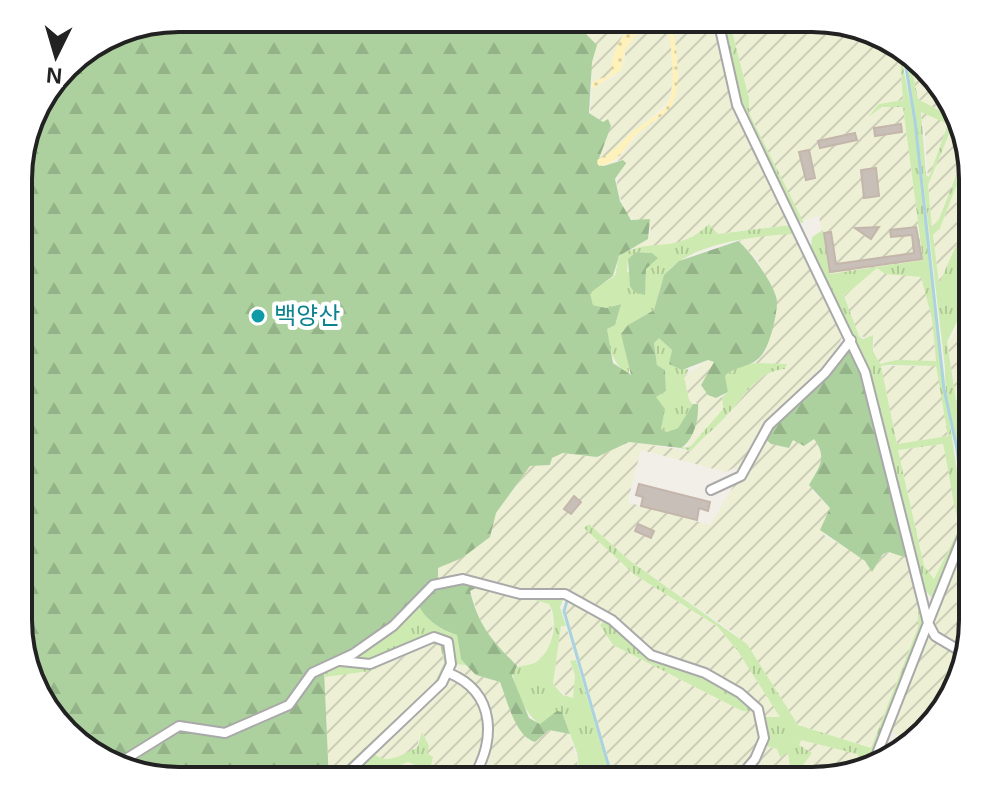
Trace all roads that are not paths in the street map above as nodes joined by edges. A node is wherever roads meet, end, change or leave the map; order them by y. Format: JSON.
{"nodes":[{"id":1,"x":721,"y":32,"type":"edge"},
{"id":2,"x":851,"y":340,"type":"junction"},
{"id":3,"x":711,"y":490,"type":"dead end"},
{"id":4,"x":959,"y":545,"type":"edge"},
{"id":5,"x":928,"y":623,"type":"junction"},
{"id":6,"x":956,"y":648,"type":"edge"},
{"id":7,"x":341,"y":661,"type":"junction"},
{"id":8,"x":449,"y":673,"type":"junction"},
{"id":9,"x":878,"y":751,"type":"edge"},
{"id":10,"x":128,"y":758,"type":"edge"},
{"id":11,"x":354,"y":767,"type":"edge"},
{"id":12,"x":479,"y":767,"type":"edge"},
{"id":13,"x":748,"y":767,"type":"edge"}],
"edges":[{"from":1,"to":2,"type":"street"},
{"from":2,"to":3,"type":"street"},
{"from":2,"to":5,"type":"street"},
{"from":4,"to":5,"type":"street"},
{"from":5,"to":6,"type":"street"},
{"from":5,"to":9,"type":"street"},
{"from":7,"to":8,"type":"street"},
{"from":7,"to":10,"type":"street"},
{"from":7,"to":13,"type":"street"},
{"from":8,"to":11,"type":"street"},
{"from":8,"to":12,"type":"street"}]}
